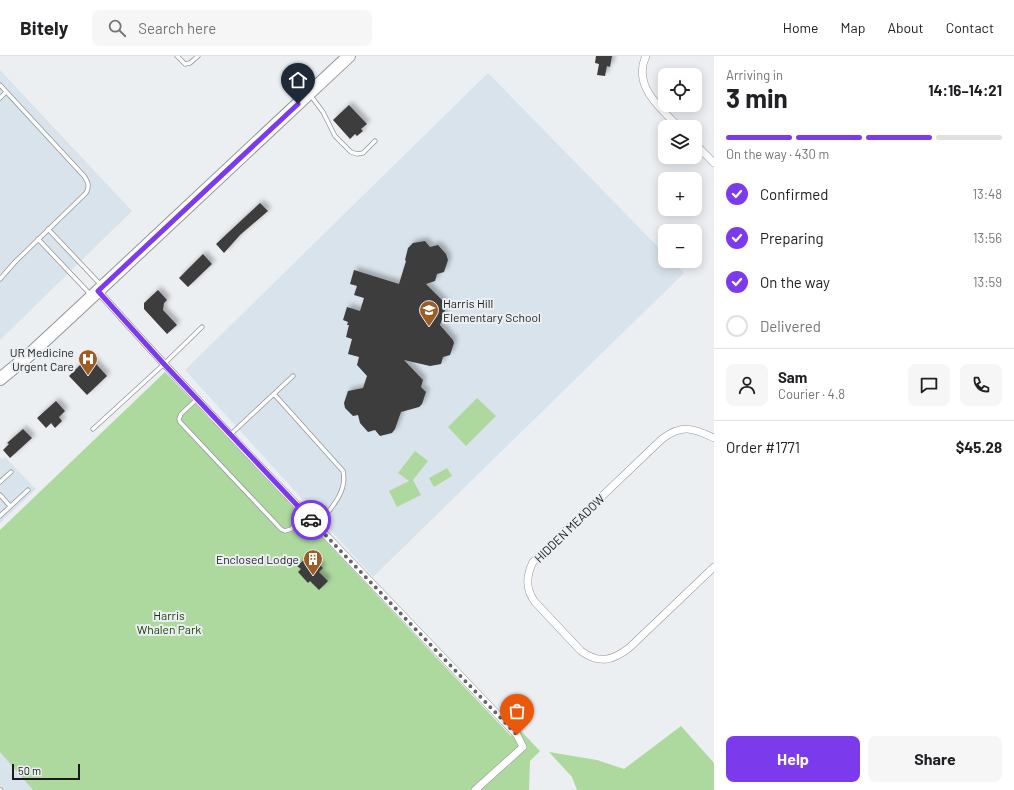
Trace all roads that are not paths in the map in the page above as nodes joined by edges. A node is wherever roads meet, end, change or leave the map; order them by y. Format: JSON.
{"nodes":[{"id":1,"x":176,"y":56,"type":"edge"},
{"id":2,"x":198,"y":56,"type":"edge"},
{"id":3,"x":349,"y":56,"type":"edge"},
{"id":4,"x":646,"y":56,"type":"edge"},
{"id":5,"x":0,"y":85,"type":"edge"},
{"id":6,"x":6,"y":92,"type":"junction"},
{"id":7,"x":309,"y":94,"type":"junction"},
{"id":8,"x":0,"y":98,"type":"edge"},
{"id":9,"x":672,"y":120,"type":"edge"},
{"id":10,"x":375,"y":141,"type":"dead end"},
{"id":11,"x":702,"y":151,"type":"edge"},
{"id":12,"x":714,"y":163,"type":"edge"},
{"id":13,"x":48,"y":230,"type":"junction"},
{"id":14,"x":38,"y":239,"type":"junction"},
{"id":15,"x":0,"y":279,"type":"edge"},
{"id":16,"x":98,"y":291,"type":"junction"},
{"id":17,"x":202,"y":327,"type":"dead end"},
{"id":18,"x":28,"y":356,"type":"junction"},
{"id":19,"x":164,"y":364,"type":"junction"},
{"id":20,"x":293,"y":376,"type":"dead end"},
{"id":21,"x":0,"y":378,"type":"edge"},
{"id":22,"x":0,"y":386,"type":"edge"},
{"id":23,"x":274,"y":394,"type":"junction"},
{"id":24,"x":197,"y":399,"type":"junction"},
{"id":25,"x":93,"y":429,"type":"dead end"},
{"id":26,"x":230,"y":434,"type":"junction"},
{"id":27,"x":714,"y":438,"type":"edge"},
{"id":28,"x":11,"y":472,"type":"dead end"},
{"id":29,"x":0,"y":482,"type":"edge"},
{"id":30,"x":28,"y":490,"type":"dead end"},
{"id":31,"x":0,"y":496,"type":"edge"},
{"id":32,"x":10,"y":506,"type":"junction"},
{"id":33,"x":306,"y":515,"type":"junction"},
{"id":34,"x":0,"y":516,"type":"edge"},
{"id":35,"x":317,"y":526,"type":"junction"},
{"id":36,"x":714,"y":567,"type":"edge"},
{"id":37,"x":475,"y":790,"type":"edge"}],
"edges":[{"from":1,"to":2,"type":"lane"},
{"from":3,"to":7,"type":"main road"},
{"from":4,"to":9,"type":"street"},
{"from":5,"to":6,"type":"lane"},
{"from":6,"to":8,"type":"lane"},
{"from":6,"to":13,"type":"lane"},
{"from":7,"to":10,"type":"lane"},
{"from":7,"to":16,"type":"main road"},
{"from":11,"to":12,"type":"street"},
{"from":13,"to":14,"type":"lane"},
{"from":13,"to":16,"type":"lane"},
{"from":14,"to":15,"type":"lane"},
{"from":14,"to":16,"type":"lane"},
{"from":16,"to":18,"type":"main road"},
{"from":16,"to":19,"type":"street"},
{"from":17,"to":19,"type":"lane"},
{"from":18,"to":21,"type":"main road"},
{"from":18,"to":22,"type":"main road"},
{"from":19,"to":24,"type":"street"},
{"from":19,"to":25,"type":"lane"},
{"from":20,"to":23,"type":"lane"},
{"from":23,"to":26,"type":"lane"},
{"from":23,"to":35,"type":"lane"},
{"from":24,"to":26,"type":"street"},
{"from":24,"to":33,"type":"lane"},
{"from":26,"to":33,"type":"street"},
{"from":27,"to":36,"type":"street","name":"HIDDEN MEADOW"},
{"from":28,"to":29,"type":"lane"},
{"from":30,"to":32,"type":"lane"},
{"from":31,"to":32,"type":"lane"},
{"from":32,"to":34,"type":"lane"},
{"from":33,"to":35,"type":"street"},
{"from":35,"to":37,"type":"street"}]}
